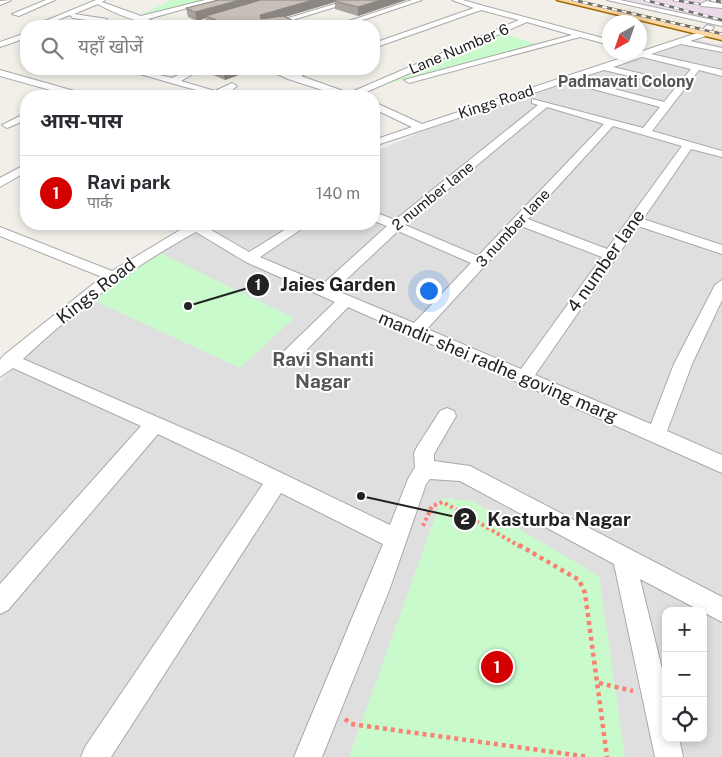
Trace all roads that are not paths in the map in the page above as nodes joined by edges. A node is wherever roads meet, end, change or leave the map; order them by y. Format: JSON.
{"nodes":[{"id":1,"x":52,"y":0,"type":"edge"},
{"id":2,"x":112,"y":0,"type":"edge"},
{"id":3,"x":213,"y":0,"type":"edge"},
{"id":4,"x":356,"y":0,"type":"edge"},
{"id":5,"x":419,"y":0,"type":"edge"},
{"id":6,"x":455,"y":0,"type":"edge"},
{"id":7,"x":495,"y":0,"type":"edge"},
{"id":8,"x":561,"y":0,"type":"edge"},
{"id":9,"x":588,"y":0,"type":"edge"},
{"id":10,"x":610,"y":0,"type":"edge"},
{"id":11,"x":102,"y":2,"type":"edge"},
{"id":12,"x":704,"y":5,"type":"dead end"},
{"id":13,"x":722,"y":6,"type":"edge"},
{"id":14,"x":480,"y":7,"type":"junction"},
{"id":15,"x":16,"y":14,"type":"dead end"},
{"id":16,"x":237,"y":15,"type":"edge"},
{"id":17,"x":73,"y":16,"type":"junction"},
{"id":18,"x":139,"y":19,"type":"junction"},
{"id":19,"x":53,"y":20,"type":"edge"},
{"id":20,"x":63,"y":20,"type":"edge"},
{"id":21,"x":98,"y":20,"type":"edge"},
{"id":22,"x":142,"y":20,"type":"edge"},
{"id":23,"x":215,"y":20,"type":"edge"},
{"id":24,"x":287,"y":20,"type":"edge"},
{"id":25,"x":357,"y":20,"type":"edge"},
{"id":26,"x":526,"y":20,"type":"junction"},
{"id":27,"x":722,"y":24,"type":"edge"},
{"id":28,"x":706,"y":30,"type":"junction"},
{"id":29,"x":722,"y":30,"type":"edge"},
{"id":30,"x":501,"y":31,"type":"junction"},
{"id":31,"x":5,"y":32,"type":"dead end"},
{"id":32,"x":20,"y":34,"type":"edge"},
{"id":33,"x":20,"y":35,"type":"edge"},
{"id":34,"x":580,"y":35,"type":"junction"},
{"id":35,"x":518,"y":36,"type":"dead end"},
{"id":36,"x":722,"y":38,"type":"edge"},
{"id":37,"x":527,"y":39,"type":"dead end"},
{"id":38,"x":4,"y":41,"type":"edge"},
{"id":39,"x":602,"y":41,"type":"edge"},
{"id":40,"x":680,"y":42,"type":"junction"},
{"id":41,"x":380,"y":44,"type":"edge"},
{"id":42,"x":544,"y":44,"type":"junction"},
{"id":43,"x":0,"y":45,"type":"edge"},
{"id":44,"x":20,"y":45,"type":"edge"},
{"id":45,"x":722,"y":50,"type":"edge"},
{"id":46,"x":647,"y":51,"type":"edge"},
{"id":47,"x":647,"y":54,"type":"edge"},
{"id":48,"x":622,"y":60,"type":"edge"},
{"id":49,"x":602,"y":67,"type":"junction"},
{"id":50,"x":697,"y":67,"type":"junction"},
{"id":51,"x":0,"y":73,"type":"edge"},
{"id":52,"x":722,"y":73,"type":"edge"},
{"id":53,"x":150,"y":75,"type":"edge"},
{"id":54,"x":185,"y":75,"type":"edge"},
{"id":55,"x":286,"y":75,"type":"edge"},
{"id":56,"x":296,"y":75,"type":"edge"},
{"id":57,"x":290,"y":77,"type":"junction"},
{"id":58,"x":18,"y":78,"type":"junction"},
{"id":59,"x":565,"y":79,"type":"junction"},
{"id":60,"x":173,"y":81,"type":"junction"},
{"id":61,"x":6,"y":84,"type":"dead end"},
{"id":62,"x":232,"y":86,"type":"dead end"},
{"id":63,"x":682,"y":86,"type":"junction"},
{"id":64,"x":54,"y":90,"type":"edge"},
{"id":65,"x":199,"y":90,"type":"edge"},
{"id":66,"x":226,"y":90,"type":"edge"},
{"id":67,"x":331,"y":90,"type":"edge"},
{"id":68,"x":364,"y":90,"type":"edge"},
{"id":69,"x":372,"y":90,"type":"edge"},
{"id":70,"x":517,"y":95,"type":"junction"},
{"id":71,"x":545,"y":104,"type":"junction"},
{"id":72,"x":668,"y":106,"type":"junction"},
{"id":73,"x":380,"y":108,"type":"edge"},
{"id":74,"x":20,"y":119,"type":"edge"},
{"id":75,"x":610,"y":123,"type":"junction"},
{"id":76,"x":7,"y":125,"type":"dead end"},
{"id":77,"x":421,"y":127,"type":"junction"},
{"id":78,"x":646,"y":133,"type":"junction"},
{"id":79,"x":380,"y":142,"type":"edge"},
{"id":80,"x":688,"y":144,"type":"junction"},
{"id":81,"x":722,"y":154,"type":"edge"},
{"id":82,"x":20,"y":170,"type":"edge"},
{"id":83,"x":0,"y":182,"type":"edge"},
{"id":84,"x":380,"y":218,"type":"edge"},
{"id":85,"x":634,"y":220,"type":"junction"},
{"id":86,"x":520,"y":221,"type":"junction"},
{"id":87,"x":398,"y":225,"type":"junction"},
{"id":88,"x":189,"y":230,"type":"edge"},
{"id":89,"x":206,"y":230,"type":"edge"},
{"id":90,"x":293,"y":230,"type":"edge"},
{"id":91,"x":0,"y":231,"type":"edge"},
{"id":92,"x":722,"y":250,"type":"edge"},
{"id":93,"x":610,"y":255,"type":"junction"},
{"id":94,"x":249,"y":258,"type":"junction"},
{"id":95,"x":482,"y":262,"type":"junction"},
{"id":96,"x":112,"y":276,"type":"junction"},
{"id":97,"x":722,"y":285,"type":"edge"},
{"id":98,"x":324,"y":292,"type":"junction"},
{"id":99,"x":345,"y":301,"type":"junction"},
{"id":100,"x":717,"y":310,"type":"edge"},
{"id":101,"x":415,"y":332,"type":"junction"},
{"id":102,"x":284,"y":360,"type":"dead end"},
{"id":103,"x":5,"y":365,"type":"edge"},
{"id":104,"x":524,"y":378,"type":"junction"},
{"id":105,"x":447,"y":416,"type":"dead end"},
{"id":106,"x":154,"y":424,"type":"junction"},
{"id":107,"x":656,"y":435,"type":"junction"},
{"id":108,"x":722,"y":464,"type":"edge"},
{"id":109,"x":425,"y":470,"type":"junction"},
{"id":110,"x":277,"y":481,"type":"junction"},
{"id":111,"x":395,"y":539,"type":"junction"},
{"id":112,"x":624,"y":558,"type":"junction"},
{"id":113,"x":0,"y":602,"type":"edge"},
{"id":114,"x":722,"y":610,"type":"edge"},
{"id":115,"x":95,"y":757,"type":"edge"},
{"id":116,"x":308,"y":757,"type":"edge"},
{"id":117,"x":669,"y":757,"type":"edge"}],
"edges":[{"from":1,"to":15,"type":"street"},
{"from":2,"to":11,"type":"street"},
{"from":3,"to":18,"type":"street"},
{"from":4,"to":24,"type":"street"},
{"from":5,"to":25,"type":"street"},
{"from":6,"to":14,"type":"street","name":"Lane Number 6"},
{"from":7,"to":14,"type":"street"},
{"from":8,"to":28,"type":"main road"},
{"from":9,"to":28,"type":"main road"},
{"from":10,"to":27,"type":"street"},
{"from":11,"to":17,"type":"street"},
{"from":11,"to":18,"type":"street"},
{"from":11,"to":19,"type":"street"},
{"from":12,"to":13,"type":"street"},
{"from":14,"to":26,"type":"street","name":"Lane Number 6"},
{"from":14,"to":41,"type":"street"},
{"from":16,"to":23,"type":"street"},
{"from":17,"to":20,"type":"street"},
{"from":17,"to":21,"type":"street"},
{"from":18,"to":22,"type":"street"},
{"from":26,"to":30,"type":"street","name":"Lane Number 6"},
{"from":26,"to":34,"type":"street"},
{"from":28,"to":29,"type":"main road"},
{"from":28,"to":36,"type":"main road"},
{"from":28,"to":40,"type":"street","name":"Kings Road"},
{"from":30,"to":35,"type":"street"},
{"from":30,"to":68,"type":"street","name":"Lane Number 6"},
{"from":31,"to":32,"type":"street"},
{"from":33,"to":38,"type":"street"},
{"from":34,"to":39,"type":"street"},
{"from":34,"to":42,"type":"street"},
{"from":37,"to":42,"type":"street"},
{"from":38,"to":43,"type":"street"},
{"from":38,"to":44,"type":"street"},
{"from":40,"to":45,"type":"street"},
{"from":40,"to":46,"type":"street","name":"Kings Road"},
{"from":42,"to":69,"type":"street"},
{"from":47,"to":50,"type":"street"},
{"from":48,"to":49,"type":"street","name":"Kings Road"},
{"from":49,"to":59,"type":"street","name":"Kings Road"},
{"from":49,"to":63,"type":"street"},
{"from":50,"to":52,"type":"street"},
{"from":50,"to":63,"type":"street"},
{"from":51,"to":58,"type":"street"},
{"from":53,"to":60,"type":"street"},
{"from":54,"to":60,"type":"street"},
{"from":55,"to":57,"type":"street"},
{"from":56,"to":57,"type":"street"},
{"from":57,"to":67,"type":"street"},
{"from":58,"to":61,"type":"street"},
{"from":58,"to":64,"type":"street"},
{"from":59,"to":70,"type":"street","name":"Kings Road"},
{"from":59,"to":72,"type":"street"},
{"from":60,"to":65,"type":"street"},
{"from":62,"to":66,"type":"street"},
{"from":63,"to":72,"type":"street"},
{"from":70,"to":71,"type":"street"},
{"from":70,"to":77,"type":"street","name":"Kings Road"},
{"from":71,"to":75,"type":"street"},
{"from":71,"to":87,"type":"street","name":"2 number lane"},
{"from":72,"to":78,"type":"street"},
{"from":73,"to":77,"type":"street"},
{"from":74,"to":76,"type":"street"},
{"from":75,"to":78,"type":"street"},
{"from":75,"to":86,"type":"street","name":"3 number lane"},
{"from":77,"to":79,"type":"street","name":"Kings Road"},
{"from":78,"to":80,"type":"street"},
{"from":80,"to":81,"type":"street"},
{"from":80,"to":85,"type":"street","name":"4 number lane"},
{"from":82,"to":83,"type":"street"},
{"from":84,"to":87,"type":"street"},
{"from":85,"to":92,"type":"street"},
{"from":85,"to":93,"type":"street","name":"4 number lane"},
{"from":86,"to":93,"type":"street"},
{"from":86,"to":95,"type":"street","name":"3 number lane"},
{"from":87,"to":95,"type":"street"},
{"from":87,"to":98,"type":"street","name":"2 number lane"},
{"from":88,"to":96,"type":"street","name":"Kings Road"},
{"from":89,"to":94,"type":"street","name":"mandir shei radhe goving marg"},
{"from":90,"to":94,"type":"street"},
{"from":91,"to":96,"type":"street"},
{"from":93,"to":104,"type":"street","name":"4 number lane"},
{"from":94,"to":98,"type":"street","name":"mandir shei radhe goving marg"},
{"from":95,"to":101,"type":"street","name":"3 number lane"},
{"from":96,"to":103,"type":"street","name":"Kings Road"},
{"from":97,"to":100,"type":"street"},
{"from":98,"to":99,"type":"street","name":"mandir shei radhe goving marg"},
{"from":99,"to":101,"type":"street","name":"mandir shei radhe goving marg"},
{"from":99,"to":102,"type":"street"},
{"from":100,"to":107,"type":"street"},
{"from":101,"to":104,"type":"street","name":"mandir shei radhe goving marg"},
{"from":103,"to":106,"type":"street"},
{"from":104,"to":107,"type":"street","name":"mandir shei radhe goving marg"},
{"from":105,"to":109,"type":"street"},
{"from":106,"to":110,"type":"street"},
{"from":106,"to":113,"type":"street"},
{"from":107,"to":108,"type":"street","name":"mandir shei radhe goving marg"},
{"from":109,"to":111,"type":"street"},
{"from":109,"to":112,"type":"street"},
{"from":110,"to":111,"type":"street"},
{"from":110,"to":115,"type":"street"},
{"from":111,"to":116,"type":"street"},
{"from":112,"to":114,"type":"street"},
{"from":112,"to":117,"type":"street"}]}
